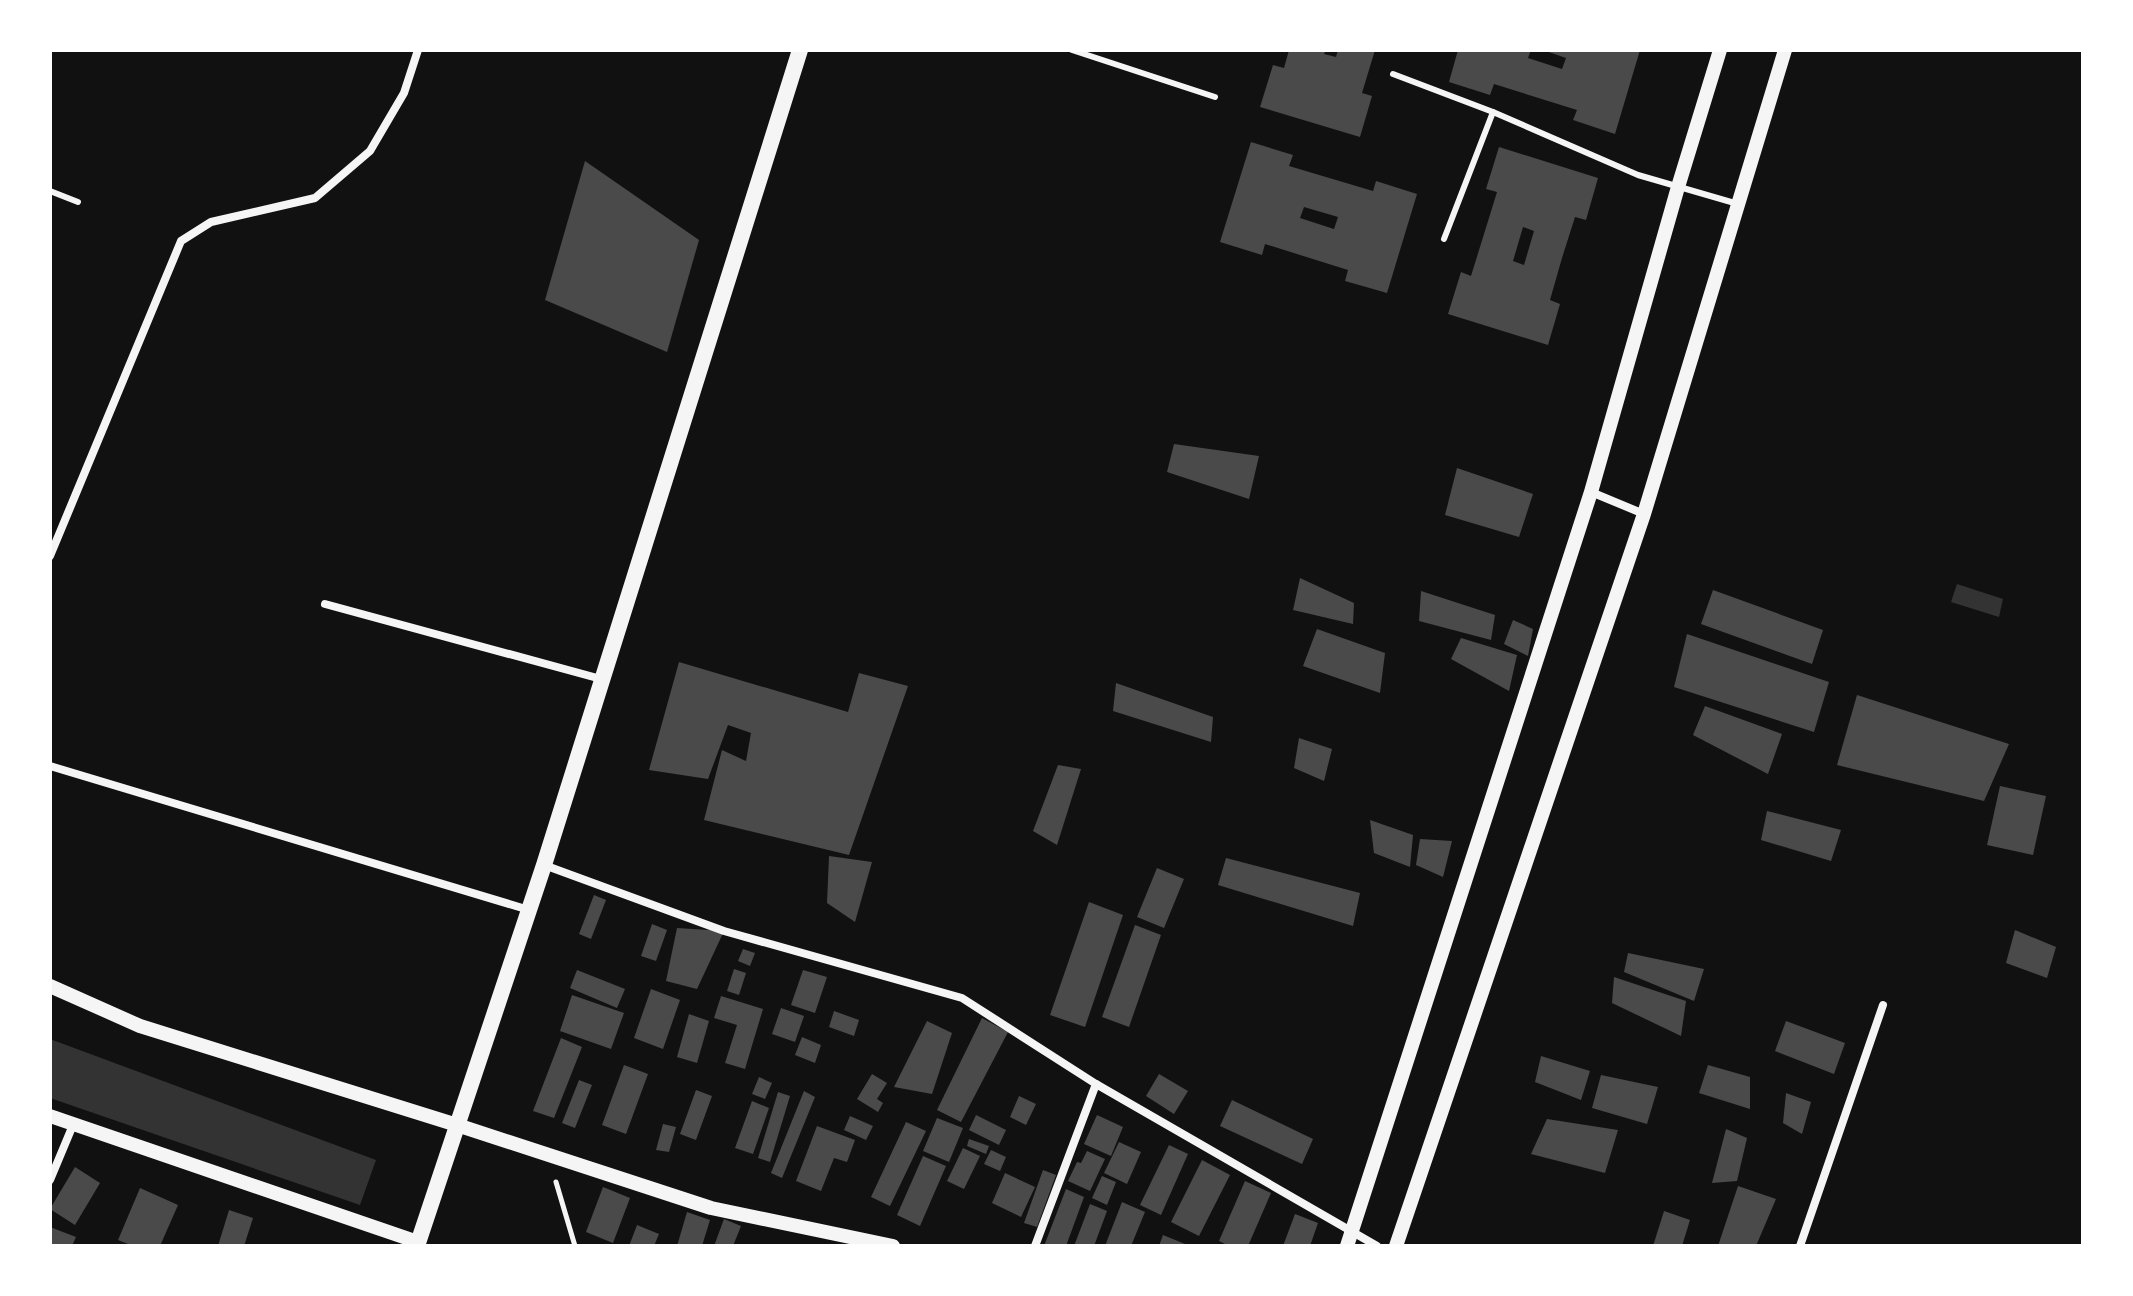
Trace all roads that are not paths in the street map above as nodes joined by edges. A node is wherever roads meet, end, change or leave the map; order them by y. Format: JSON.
{"nodes":[{"id":1,"x":418,"y":50,"type":"edge"},
{"id":2,"x":800,"y":50,"type":"edge"},
{"id":3,"x":1072,"y":50,"type":"edge"},
{"id":4,"x":1720,"y":50,"type":"edge"},
{"id":5,"x":1785,"y":50,"type":"edge"},
{"id":6,"x":1393,"y":74,"type":"dead end"},
{"id":7,"x":1215,"y":97,"type":"dead end"},
{"id":8,"x":1493,"y":112,"type":"junction"},
{"id":9,"x":1678,"y":187,"type":"junction"},
{"id":10,"x":50,"y":191,"type":"edge"},
{"id":11,"x":78,"y":202,"type":"dead end"},
{"id":12,"x":1738,"y":204,"type":"junction"},
{"id":13,"x":1444,"y":239,"type":"dead end"},
{"id":14,"x":1591,"y":492,"type":"junction"},
{"id":15,"x":1644,"y":514,"type":"junction"},
{"id":16,"x":50,"y":556,"type":"edge"},
{"id":17,"x":325,"y":604,"type":"dead end"},
{"id":18,"x":601,"y":679,"type":"junction"},
{"id":19,"x":50,"y":766,"type":"edge"},
{"id":20,"x":544,"y":865,"type":"junction"},
{"id":21,"x":529,"y":910,"type":"junction"},
{"id":22,"x":50,"y":986,"type":"edge"},
{"id":23,"x":1883,"y":1005,"type":"dead end"},
{"id":24,"x":1096,"y":1084,"type":"junction"},
{"id":25,"x":50,"y":1116,"type":"edge"},
{"id":26,"x":73,"y":1125,"type":"junction"},
{"id":27,"x":457,"y":1125,"type":"junction"},
{"id":28,"x":50,"y":1180,"type":"edge"},
{"id":29,"x":1352,"y":1231,"type":"junction"},
{"id":30,"x":420,"y":1245,"type":"edge"},
{"id":31,"x":893,"y":1246,"type":"edge"},
{"id":32,"x":1035,"y":1246,"type":"edge"},
{"id":33,"x":1347,"y":1246,"type":"edge"},
{"id":34,"x":1377,"y":1246,"type":"edge"},
{"id":35,"x":1396,"y":1246,"type":"edge"},
{"id":36,"x":1800,"y":1246,"type":"edge"}],
"edges":[{"from":1,"to":16,"type":"street"},
{"from":2,"to":18,"type":"main road"},
{"from":3,"to":7,"type":"lane"},
{"from":4,"to":9,"type":"street"},
{"from":5,"to":12,"type":"street"},
{"from":6,"to":8,"type":"lane"},
{"from":8,"to":9,"type":"lane"},
{"from":8,"to":13,"type":"lane"},
{"from":9,"to":12,"type":"lane"},
{"from":9,"to":14,"type":"street"},
{"from":10,"to":11,"type":"lane"},
{"from":12,"to":15,"type":"street"},
{"from":14,"to":15,"type":"street"},
{"from":14,"to":29,"type":"street"},
{"from":15,"to":35,"type":"street"},
{"from":17,"to":18,"type":"street"},
{"from":18,"to":20,"type":"main road"},
{"from":19,"to":21,"type":"street"},
{"from":20,"to":21,"type":"main road"},
{"from":20,"to":24,"type":"street"},
{"from":21,"to":27,"type":"main road"},
{"from":22,"to":27,"type":"street"},
{"from":23,"to":36,"type":"street"},
{"from":24,"to":29,"type":"street"},
{"from":24,"to":32,"type":"street"},
{"from":25,"to":26,"type":"street"},
{"from":26,"to":28,"type":"street"},
{"from":26,"to":30,"type":"street"},
{"from":27,"to":30,"type":"main road"},
{"from":27,"to":31,"type":"street"},
{"from":29,"to":33,"type":"street"},
{"from":29,"to":34,"type":"street"}]}
